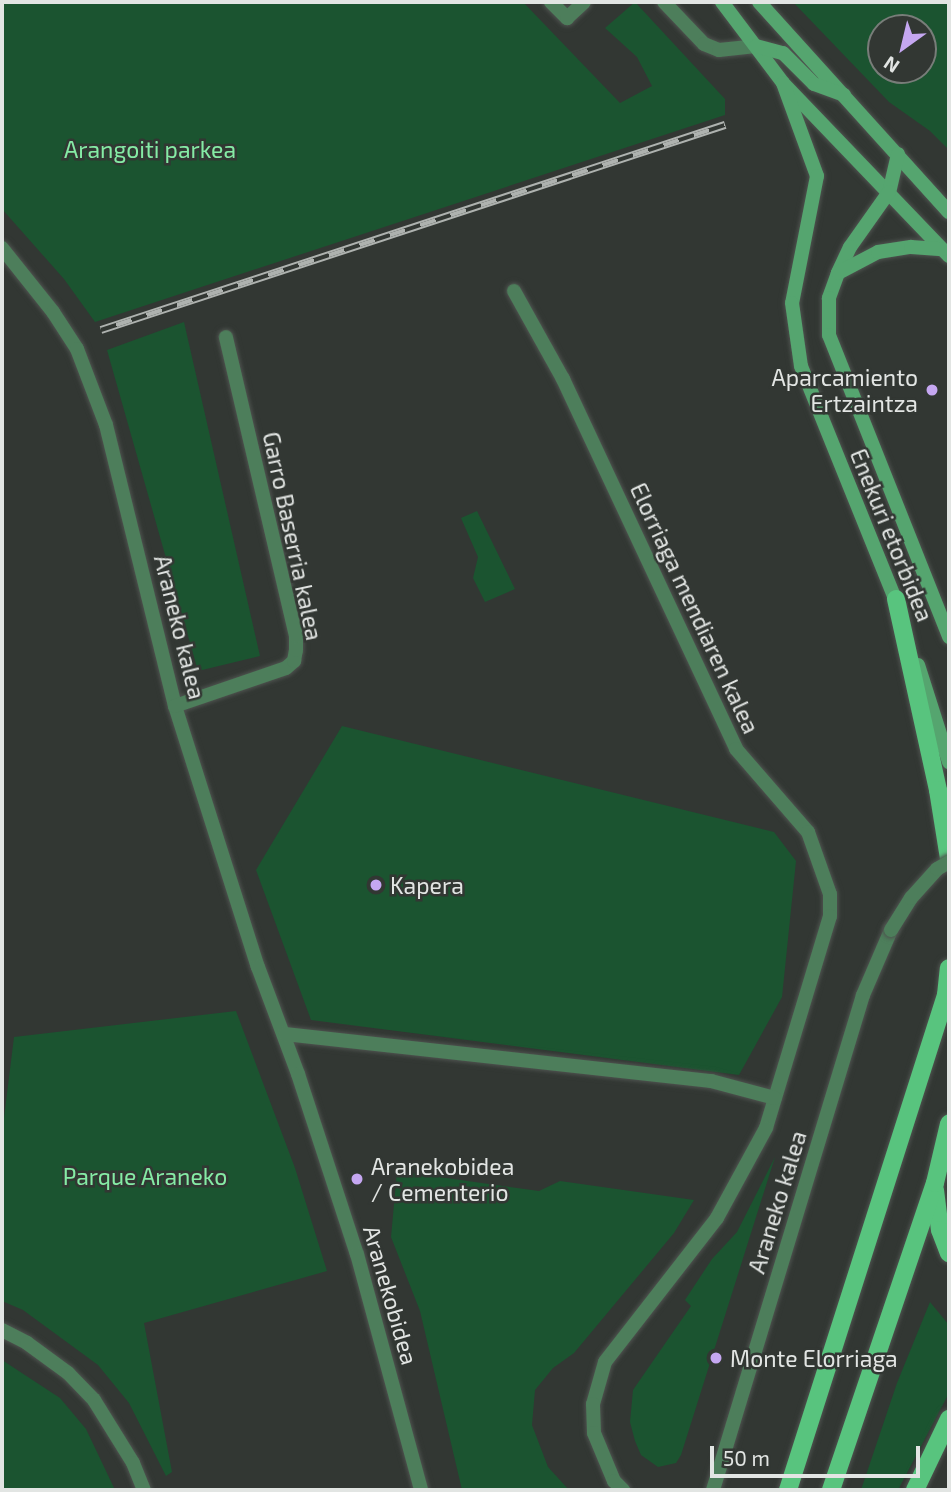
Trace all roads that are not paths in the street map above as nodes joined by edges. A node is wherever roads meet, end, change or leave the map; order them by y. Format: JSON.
{"nodes":[{"id":1,"x":551,"y":2,"type":"edge"},
{"id":2,"x":584,"y":2,"type":"edge"},
{"id":3,"x":664,"y":2,"type":"edge"},
{"id":4,"x":722,"y":2,"type":"edge"},
{"id":5,"x":759,"y":2,"type":"edge"},
{"id":6,"x":756,"y":46,"type":"junction"},
{"id":7,"x":783,"y":82,"type":"junction"},
{"id":8,"x":847,"y":96,"type":"junction"},
{"id":9,"x":898,"y":154,"type":"junction"},
{"id":10,"x":890,"y":192,"type":"junction"},
{"id":11,"x":949,"y":212,"type":"edge"},
{"id":12,"x":2,"y":248,"type":"edge"},
{"id":13,"x":945,"y":253,"type":"edge"},
{"id":14,"x":838,"y":273,"type":"junction"},
{"id":15,"x":514,"y":291,"type":"dead end"},
{"id":16,"x":226,"y":337,"type":"dead end"},
{"id":17,"x":896,"y":599,"type":"junction"},
{"id":18,"x":949,"y":636,"type":"edge"},
{"id":19,"x":175,"y":706,"type":"junction"},
{"id":20,"x":949,"y":762,"type":"edge"},
{"id":21,"x":949,"y":860,"type":"edge"},
{"id":22,"x":949,"y":968,"type":"edge"},
{"id":23,"x":285,"y":1034,"type":"junction"},
{"id":24,"x":775,"y":1098,"type":"junction"},
{"id":25,"x":949,"y":1124,"type":"edge"},
{"id":26,"x":934,"y":1183,"type":"junction"},
{"id":27,"x":949,"y":1253,"type":"edge"},
{"id":28,"x":2,"y":1330,"type":"edge"},
{"id":29,"x":949,"y":1419,"type":"edge"},
{"id":30,"x":144,"y":1490,"type":"edge"},
{"id":31,"x":421,"y":1490,"type":"edge"},
{"id":32,"x":623,"y":1490,"type":"edge"},
{"id":33,"x":713,"y":1490,"type":"edge"},
{"id":34,"x":788,"y":1490,"type":"edge"},
{"id":35,"x":831,"y":1490,"type":"edge"},
{"id":36,"x":915,"y":1490,"type":"edge"}],
"edges":[{"from":1,"to":2,"type":"street"},
{"from":3,"to":6,"type":"street"},
{"from":4,"to":6,"type":"main road","name":"Enekuri etorbidea"},
{"from":5,"to":8,"type":"main road"},
{"from":6,"to":7,"type":"main road","name":"Enekuri etorbidea"},
{"from":6,"to":8,"type":"main road"},
{"from":7,"to":10,"type":"main road","name":"Enekuri etorbidea"},
{"from":7,"to":17,"type":"main road","name":"Enekuri etorbidea"},
{"from":8,"to":9,"type":"main road"},
{"from":9,"to":10,"type":"main road","name":"Enekuri etorbidea"},
{"from":9,"to":11,"type":"main road"},
{"from":10,"to":13,"type":"main road"},
{"from":10,"to":14,"type":"main road","name":"Enekuri etorbidea"},
{"from":12,"to":19,"type":"street","name":"Araneko kalea"},
{"from":13,"to":14,"type":"main road"},
{"from":14,"to":18,"type":"main road","name":"Enekuri etorbidea"},
{"from":15,"to":24,"type":"street","name":"Elorriaga mendiaren kalea"},
{"from":16,"to":19,"type":"street","name":"Garro Baserria kalea"},
{"from":17,"to":20,"type":"main road","name":"Enekuri etorbidea"},
{"from":17,"to":21,"type":"main road"},
{"from":19,"to":23,"type":"street","name":"Araneko kalea"},
{"from":21,"to":33,"type":"street","name":"Araneko kalea","bridge":true},
{"from":22,"to":34,"type":"main road"},
{"from":23,"to":24,"type":"street"},
{"from":23,"to":31,"type":"street","name":"Aranekobidea"},
{"from":24,"to":32,"type":"street","name":"Elorriaga mendiaren kalea"},
{"from":25,"to":26,"type":"main road"},
{"from":26,"to":27,"type":"main road"},
{"from":26,"to":35,"type":"main road"},
{"from":28,"to":30,"type":"street"},
{"from":29,"to":36,"type":"main road"}]}
